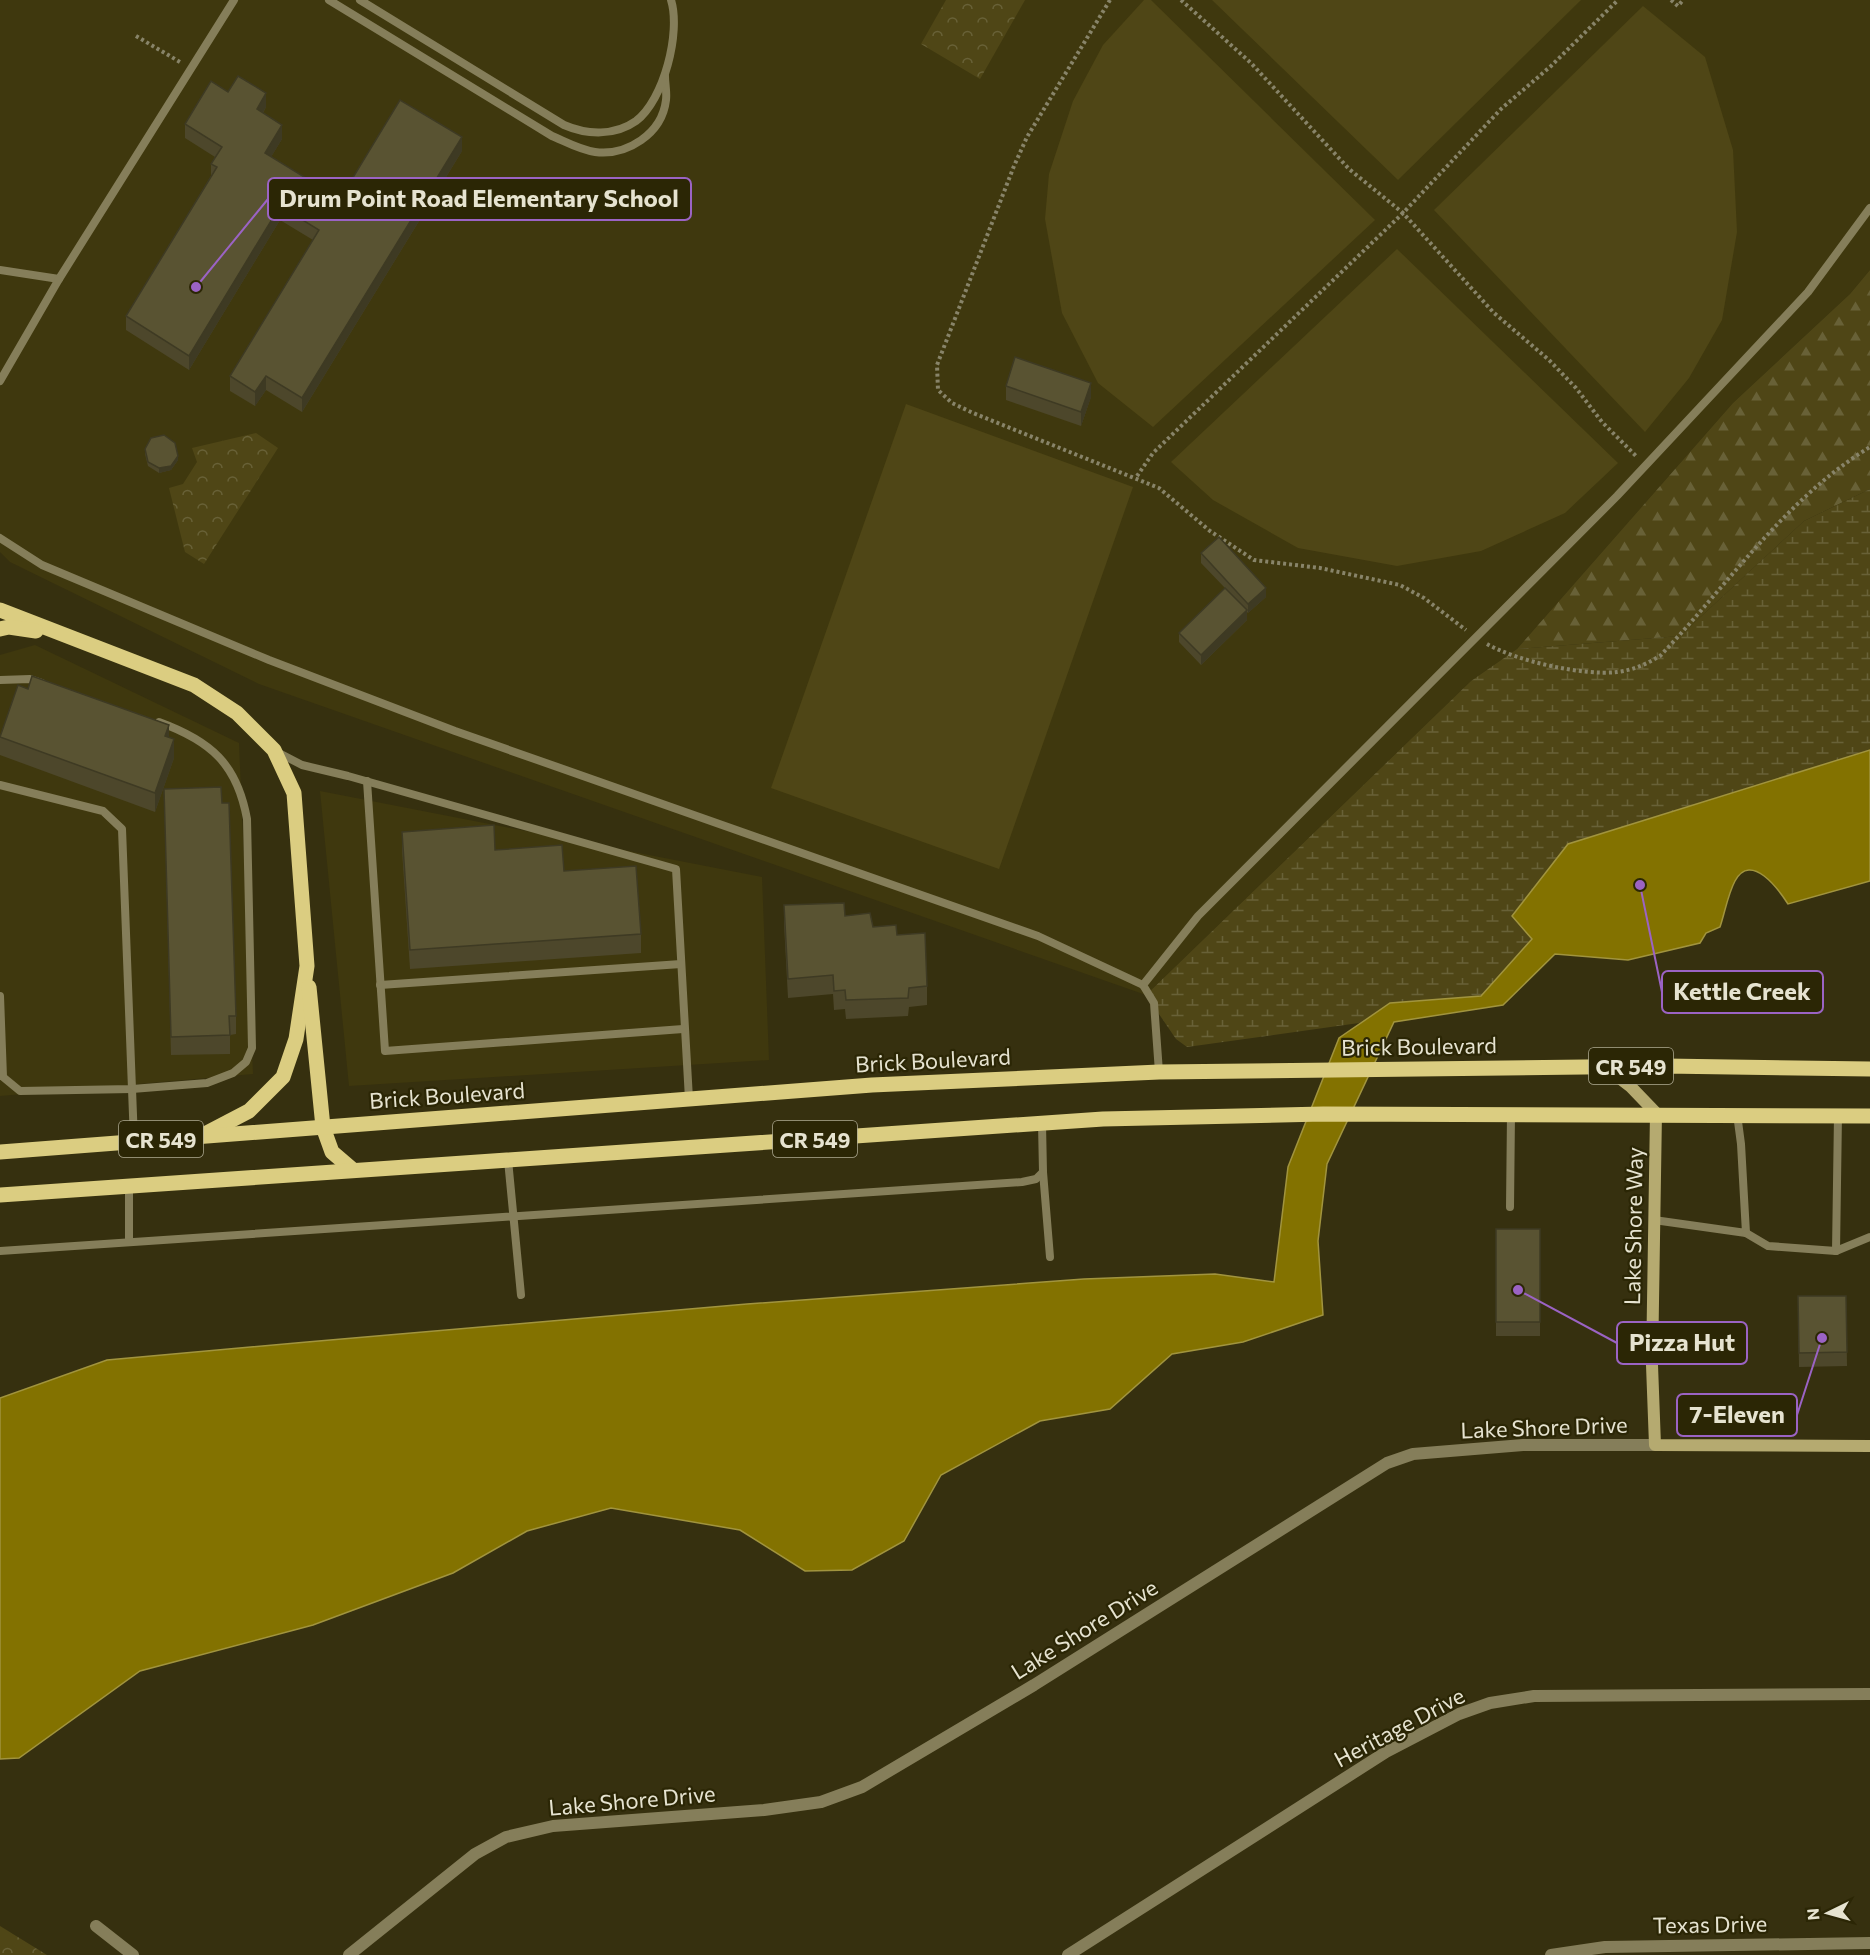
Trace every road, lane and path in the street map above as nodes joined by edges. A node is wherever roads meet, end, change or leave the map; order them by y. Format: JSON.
{"nodes":[{"id":1,"x":234,"y":0,"type":"edge"},
{"id":2,"x":329,"y":0,"type":"edge"},
{"id":3,"x":360,"y":0,"type":"edge"},
{"id":4,"x":671,"y":0,"type":"edge"},
{"id":5,"x":1110,"y":0,"type":"edge"},
{"id":6,"x":1181,"y":0,"type":"edge"},
{"id":7,"x":1618,"y":0,"type":"edge"},
{"id":8,"x":1671,"y":0,"type":"edge"},
{"id":9,"x":1683,"y":0,"type":"edge"},
{"id":10,"x":136,"y":36,"type":"dead end"},
{"id":11,"x":191,"y":69,"type":"junction"},
{"id":12,"x":665,"y":73,"type":"junction"},
{"id":13,"x":502,"y":87,"type":"junction"},
{"id":14,"x":493,"y":100,"type":"junction"},
{"id":15,"x":1870,"y":208,"type":"edge"},
{"id":16,"x":1403,"y":213,"type":"junction"},
{"id":17,"x":0,"y":270,"type":"edge"},
{"id":18,"x":59,"y":279,"type":"junction"},
{"id":19,"x":0,"y":381,"type":"edge"},
{"id":20,"x":1870,"y":447,"type":"edge"},
{"id":21,"x":1645,"y":466,"type":"junction"},
{"id":22,"x":1137,"y":477,"type":"junction"},
{"id":23,"x":0,"y":538,"type":"edge"},
{"id":24,"x":0,"y":610,"type":"edge"},
{"id":25,"x":0,"y":629,"type":"edge"},
{"id":26,"x":56,"y":633,"type":"junction"},
{"id":27,"x":1476,"y":637,"type":"junction"},
{"id":28,"x":0,"y":680,"type":"edge"},
{"id":29,"x":52,"y":686,"type":"edge"},
{"id":30,"x":148,"y":718,"type":"edge"},
{"id":31,"x":274,"y":750,"type":"junction"},
{"id":32,"x":367,"y":781,"type":"junction"},
{"id":33,"x":0,"y":784,"type":"edge"},
{"id":34,"x":681,"y":964,"type":"junction"},
{"id":35,"x":307,"y":966,"type":"junction"},
{"id":36,"x":380,"y":985,"type":"junction"},
{"id":37,"x":1143,"y":985,"type":"junction"},
{"id":38,"x":0,"y":996,"type":"edge"},
{"id":39,"x":683,"y":1029,"type":"junction"},
{"id":40,"x":1605,"y":1067,"type":"junction"},
{"id":41,"x":1870,"y":1069,"type":"edge"},
{"id":42,"x":1159,"y":1072,"type":"junction"},
{"id":43,"x":132,"y":1089,"type":"junction"},
{"id":44,"x":689,"y":1099,"type":"junction"},
{"id":45,"x":1656,"y":1113,"type":"junction"},
{"id":46,"x":1512,"y":1114,"type":"junction"},
{"id":47,"x":1737,"y":1114,"type":"junction"},
{"id":48,"x":1838,"y":1115,"type":"junction"},
{"id":49,"x":1870,"y":1116,"type":"edge"},
{"id":50,"x":1042,"y":1124,"type":"junction"},
{"id":51,"x":323,"y":1127,"type":"junction"},
{"id":52,"x":199,"y":1137,"type":"junction"},
{"id":53,"x":134,"y":1141,"type":"junction"},
{"id":54,"x":0,"y":1152,"type":"edge"},
{"id":55,"x":507,"y":1160,"type":"junction"},
{"id":56,"x":353,"y":1170,"type":"junction"},
{"id":57,"x":1043,"y":1172,"type":"junction"},
{"id":58,"x":129,"y":1186,"type":"junction"},
{"id":59,"x":0,"y":1195,"type":"edge"},
{"id":60,"x":1510,"y":1207,"type":"dead end"},
{"id":61,"x":514,"y":1216,"type":"junction"},
{"id":62,"x":1654,"y":1220,"type":"junction"},
{"id":63,"x":1746,"y":1233,"type":"junction"},
{"id":64,"x":1870,"y":1237,"type":"edge"},
{"id":65,"x":129,"y":1242,"type":"junction"},
{"id":66,"x":0,"y":1251,"type":"edge"},
{"id":67,"x":1836,"y":1251,"type":"junction"},
{"id":68,"x":1050,"y":1257,"type":"dead end"},
{"id":69,"x":521,"y":1295,"type":"dead end"},
{"id":70,"x":1655,"y":1444,"type":"junction"},
{"id":71,"x":1870,"y":1446,"type":"edge"},
{"id":72,"x":1870,"y":1694,"type":"edge"},
{"id":73,"x":96,"y":1926,"type":"dead end"},
{"id":74,"x":1870,"y":1944,"type":"edge"},
{"id":75,"x":133,"y":1955,"type":"edge"},
{"id":76,"x":349,"y":1955,"type":"edge"},
{"id":77,"x":1068,"y":1955,"type":"edge"},
{"id":78,"x":1551,"y":1955,"type":"edge"}],
"edges":[{"from":1,"to":11,"type":"lane"},
{"from":2,"to":14,"type":"lane"},
{"from":3,"to":13,"type":"lane"},
{"from":4,"to":12,"type":"lane"},
{"from":5,"to":22,"type":"path"},
{"from":6,"to":16,"type":"path"},
{"from":7,"to":16,"type":"path"},
{"from":8,"to":9,"type":"path"},
{"from":10,"to":11,"type":"path"},
{"from":11,"to":18,"type":"lane"},
{"from":12,"to":13,"type":"lane"},
{"from":12,"to":14,"type":"lane"},
{"from":13,"to":14,"type":"lane"},
{"from":15,"to":21,"type":"lane"},
{"from":16,"to":21,"type":"path"},
{"from":16,"to":22,"type":"path"},
{"from":17,"to":18,"type":"lane"},
{"from":18,"to":19,"type":"lane"},
{"from":20,"to":27,"type":"path"},
{"from":21,"to":27,"type":"lane"},
{"from":22,"to":27,"type":"path"},
{"from":23,"to":37,"type":"lane"},
{"from":24,"to":26,"type":"main road"},
{"from":25,"to":26,"type":"main road"},
{"from":26,"to":31,"type":"main road"},
{"from":27,"to":37,"type":"lane"},
{"from":28,"to":29,"type":"lane"},
{"from":30,"to":43,"type":"lane"},
{"from":31,"to":32,"type":"lane"},
{"from":31,"to":35,"type":"main road"},
{"from":32,"to":34,"type":"lane"},
{"from":32,"to":36,"type":"lane"},
{"from":33,"to":43,"type":"lane"},
{"from":34,"to":36,"type":"lane"},
{"from":34,"to":39,"type":"lane"},
{"from":35,"to":51,"type":"main road"},
{"from":35,"to":52,"type":"main road"},
{"from":36,"to":39,"type":"lane"},
{"from":37,"to":42,"type":"lane"},
{"from":38,"to":43,"type":"lane"},
{"from":39,"to":44,"type":"lane"},
{"from":40,"to":41,"type":"main road","name":"Brick Boulevard","number":"CR 549"},
{"from":40,"to":42,"type":"main road","name":"Brick Boulevard","number":"CR 549"},
{"from":40,"to":45,"type":"street"},
{"from":42,"to":44,"type":"main road","name":"Brick Boulevard","number":"CR 549"},
{"from":43,"to":53,"type":"lane"},
{"from":44,"to":51,"type":"main road","name":"Brick Boulevard","number":"CR 549"},
{"from":45,"to":46,"type":"main road","number":"CR 549"},
{"from":45,"to":47,"type":"main road","number":"CR 549"},
{"from":45,"to":62,"type":"street","name":"Lake Shore Way"},
{"from":46,"to":50,"type":"main road","number":"CR 549"},
{"from":46,"to":60,"type":"lane"},
{"from":47,"to":48,"type":"main road","number":"CR 549"},
{"from":47,"to":63,"type":"lane"},
{"from":48,"to":49,"type":"main road","number":"CR 549"},
{"from":48,"to":67,"type":"lane"},
{"from":50,"to":55,"type":"main road","number":"CR 549"},
{"from":50,"to":57,"type":"lane"},
{"from":51,"to":52,"type":"main road","name":"Brick Boulevard","number":"CR 549"},
{"from":51,"to":56,"type":"main road"},
{"from":52,"to":53,"type":"main road","name":"Brick Boulevard","number":"CR 549"},
{"from":53,"to":54,"type":"main road","name":"Brick Boulevard","number":"CR 549"},
{"from":55,"to":56,"type":"main road","number":"CR 549"},
{"from":55,"to":61,"type":"lane"},
{"from":56,"to":58,"type":"main road","number":"CR 549"},
{"from":57,"to":61,"type":"lane"},
{"from":57,"to":68,"type":"lane"},
{"from":58,"to":59,"type":"main road","number":"CR 549"},
{"from":58,"to":65,"type":"lane"},
{"from":61,"to":65,"type":"lane"},
{"from":61,"to":69,"type":"lane"},
{"from":62,"to":63,"type":"lane"},
{"from":62,"to":70,"type":"street","name":"Lake Shore Way"},
{"from":63,"to":67,"type":"lane"},
{"from":64,"to":67,"type":"lane"},
{"from":65,"to":66,"type":"lane"},
{"from":70,"to":71,"type":"street","name":"Lake Shore Drive"},
{"from":70,"to":76,"type":"street","name":"Lake Shore Drive"},
{"from":72,"to":77,"type":"street","name":"Heritage Drive"},
{"from":73,"to":75,"type":"street"},
{"from":74,"to":78,"type":"street","name":"Texas Drive"}]}
